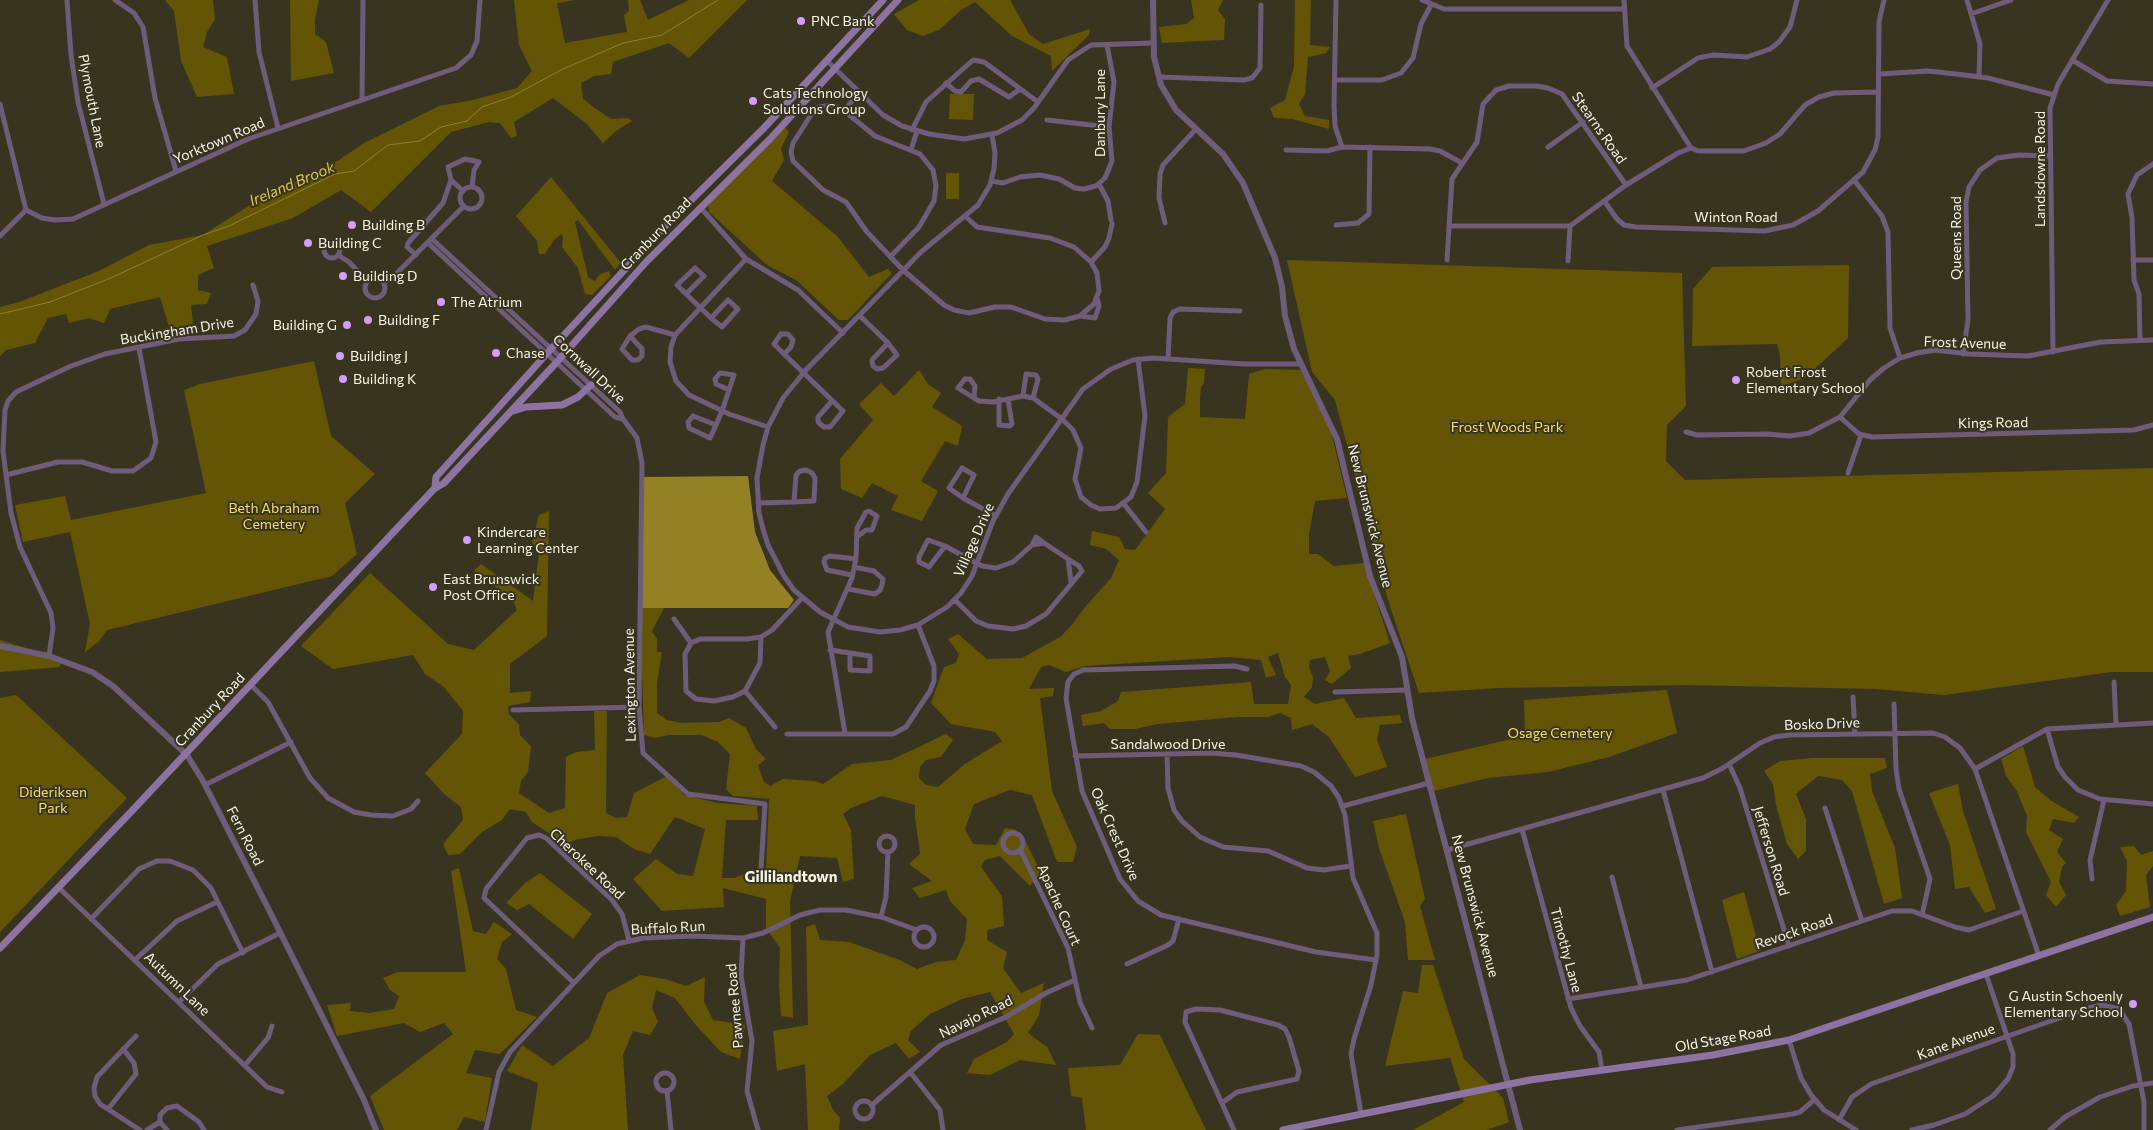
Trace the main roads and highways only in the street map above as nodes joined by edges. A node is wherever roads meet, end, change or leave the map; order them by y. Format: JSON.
{"nodes":[{"id":1,"x":883,"y":0,"type":"edge"},
{"id":2,"x":898,"y":0,"type":"edge"},
{"id":3,"x":588,"y":387,"type":"road end"},
{"id":4,"x":507,"y":413,"type":"junction"},
{"id":5,"x":435,"y":487,"type":"junction"},
{"id":6,"x":2153,"y":917,"type":"edge"},
{"id":7,"x":0,"y":948,"type":"edge"},
{"id":8,"x":1284,"y":1130,"type":"edge"}],
"edges":[{"from":1,"to":5,"type":"main road","name":"Cranbury Road"},
{"from":2,"to":4,"type":"main road","name":"Cranbury Road"},
{"from":3,"to":4,"type":"main road"},
{"from":4,"to":5,"type":"main road","name":"Cranbury Road"},
{"from":5,"to":7,"type":"main road","name":"Cranbury Road"},
{"from":6,"to":8,"type":"main road","name":"Old Stage Road"}]}
